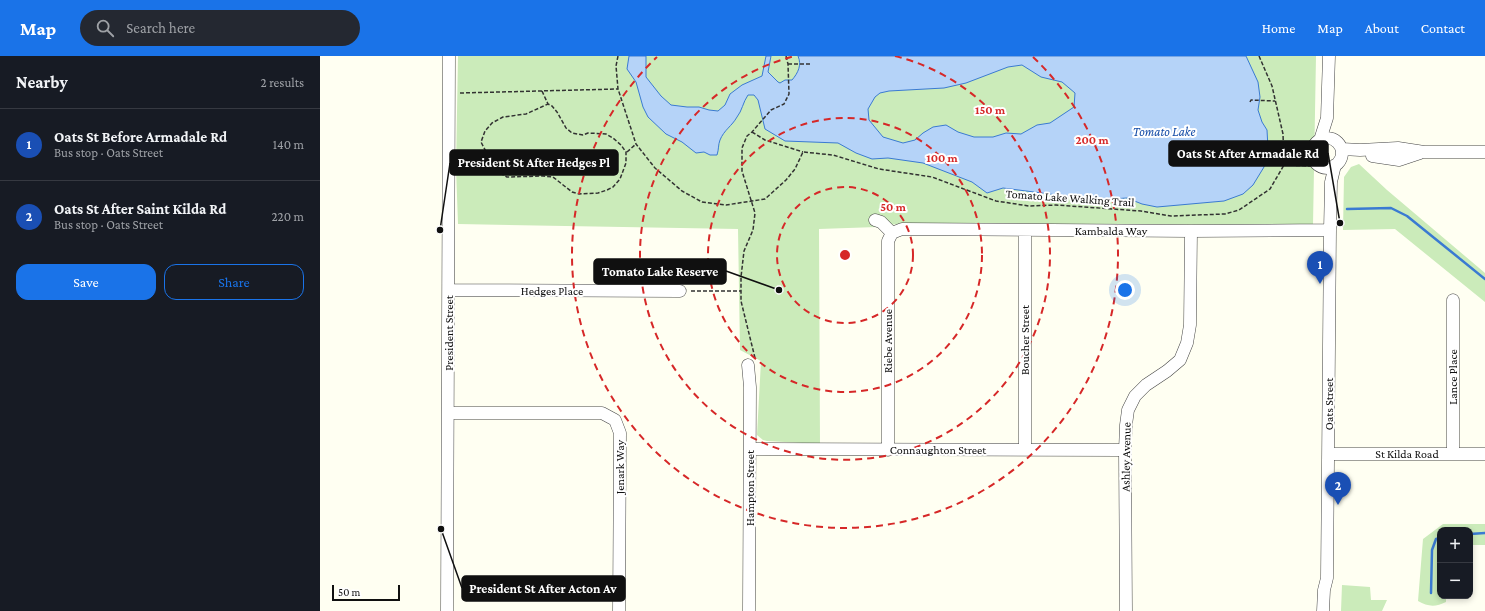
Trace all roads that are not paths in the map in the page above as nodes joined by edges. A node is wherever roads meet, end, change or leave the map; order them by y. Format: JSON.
{"nodes":[{"id":1,"x":449,"y":56,"type":"edge"},
{"id":2,"x":1329,"y":56,"type":"edge"},
{"id":3,"x":1327,"y":118,"type":"junction"},
{"id":4,"x":1320,"y":140,"type":"junction"},
{"id":5,"x":1485,"y":152,"type":"edge"},
{"id":6,"x":1338,"y":153,"type":"junction"},
{"id":7,"x":1317,"y":166,"type":"junction"},
{"id":8,"x":875,"y":220,"type":"dead end"},
{"id":9,"x":1330,"y":230,"type":"junction"},
{"id":10,"x":1025,"y":231,"type":"junction"},
{"id":11,"x":1191,"y":231,"type":"junction"},
{"id":12,"x":892,"y":233,"type":"junction"},
{"id":13,"x":449,"y":290,"type":"junction"},
{"id":14,"x":680,"y":291,"type":"road end"},
{"id":15,"x":1453,"y":300,"type":"dead end"},
{"id":16,"x":752,"y":363,"type":"road end"},
{"id":17,"x":448,"y":413,"type":"junction"},
{"id":18,"x":750,"y":449,"type":"junction"},
{"id":19,"x":888,"y":450,"type":"junction"},
{"id":20,"x":1025,"y":450,"type":"junction"},
{"id":21,"x":1125,"y":450,"type":"junction"},
{"id":22,"x":1329,"y":454,"type":"junction"},
{"id":23,"x":1453,"y":454,"type":"junction"},
{"id":24,"x":1485,"y":454,"type":"edge"},
{"id":25,"x":1327,"y":578,"type":"junction"},
{"id":26,"x":447,"y":611,"type":"edge"},
{"id":27,"x":619,"y":611,"type":"edge"},
{"id":28,"x":749,"y":611,"type":"edge"},
{"id":29,"x":1126,"y":611,"type":"edge"},
{"id":30,"x":1322,"y":611,"type":"edge"},
{"id":31,"x":1331,"y":611,"type":"edge"}],
"edges":[{"from":1,"to":13,"type":"street","name":"President Street"},
{"from":2,"to":3,"type":"street","name":"Oats Street"},
{"from":3,"to":4,"type":"street","name":"Oats Street"},
{"from":3,"to":6,"type":"street","name":"Oats Street"},
{"from":4,"to":6,"type":"street"},
{"from":4,"to":7,"type":"street"},
{"from":5,"to":6,"type":"street"},
{"from":6,"to":7,"type":"street"},
{"from":6,"to":9,"type":"street","name":"Oats Street"},
{"from":7,"to":9,"type":"street","name":"Oats Street"},
{"from":8,"to":12,"type":"street"},
{"from":9,"to":11,"type":"street","name":"Kambalda Way"},
{"from":9,"to":22,"type":"street","name":"Oats Street"},
{"from":10,"to":11,"type":"street","name":"Kambalda Way"},
{"from":10,"to":12,"type":"street","name":"Kambalda Way"},
{"from":10,"to":20,"type":"street","name":"Boucher Street"},
{"from":11,"to":21,"type":"street","name":"Ashley Avenue"},
{"from":12,"to":19,"type":"street","name":"Riebe Avenue"},
{"from":13,"to":14,"type":"street","name":"Hedges Place"},
{"from":13,"to":17,"type":"street","name":"President Street"},
{"from":15,"to":23,"type":"street","name":"Lance Place"},
{"from":16,"to":18,"type":"street","name":"Hampton Street"},
{"from":17,"to":26,"type":"street","name":"President Street"},
{"from":17,"to":27,"type":"street","name":"Jenark Way"},
{"from":18,"to":19,"type":"street","name":"Connaughton Street"},
{"from":18,"to":28,"type":"street","name":"Hampton Street"},
{"from":19,"to":20,"type":"street","name":"Connaughton Street"},
{"from":20,"to":21,"type":"street","name":"Connaughton Street"},
{"from":21,"to":29,"type":"street","name":"Ashley Avenue"},
{"from":22,"to":23,"type":"street","name":"St Kilda Road"},
{"from":22,"to":25,"type":"street","name":"Oats Street"},
{"from":23,"to":24,"type":"street","name":"St Kilda Road"},
{"from":25,"to":30,"type":"street","name":"Oats Street"},
{"from":25,"to":31,"type":"street","name":"Oats Street"}]}
